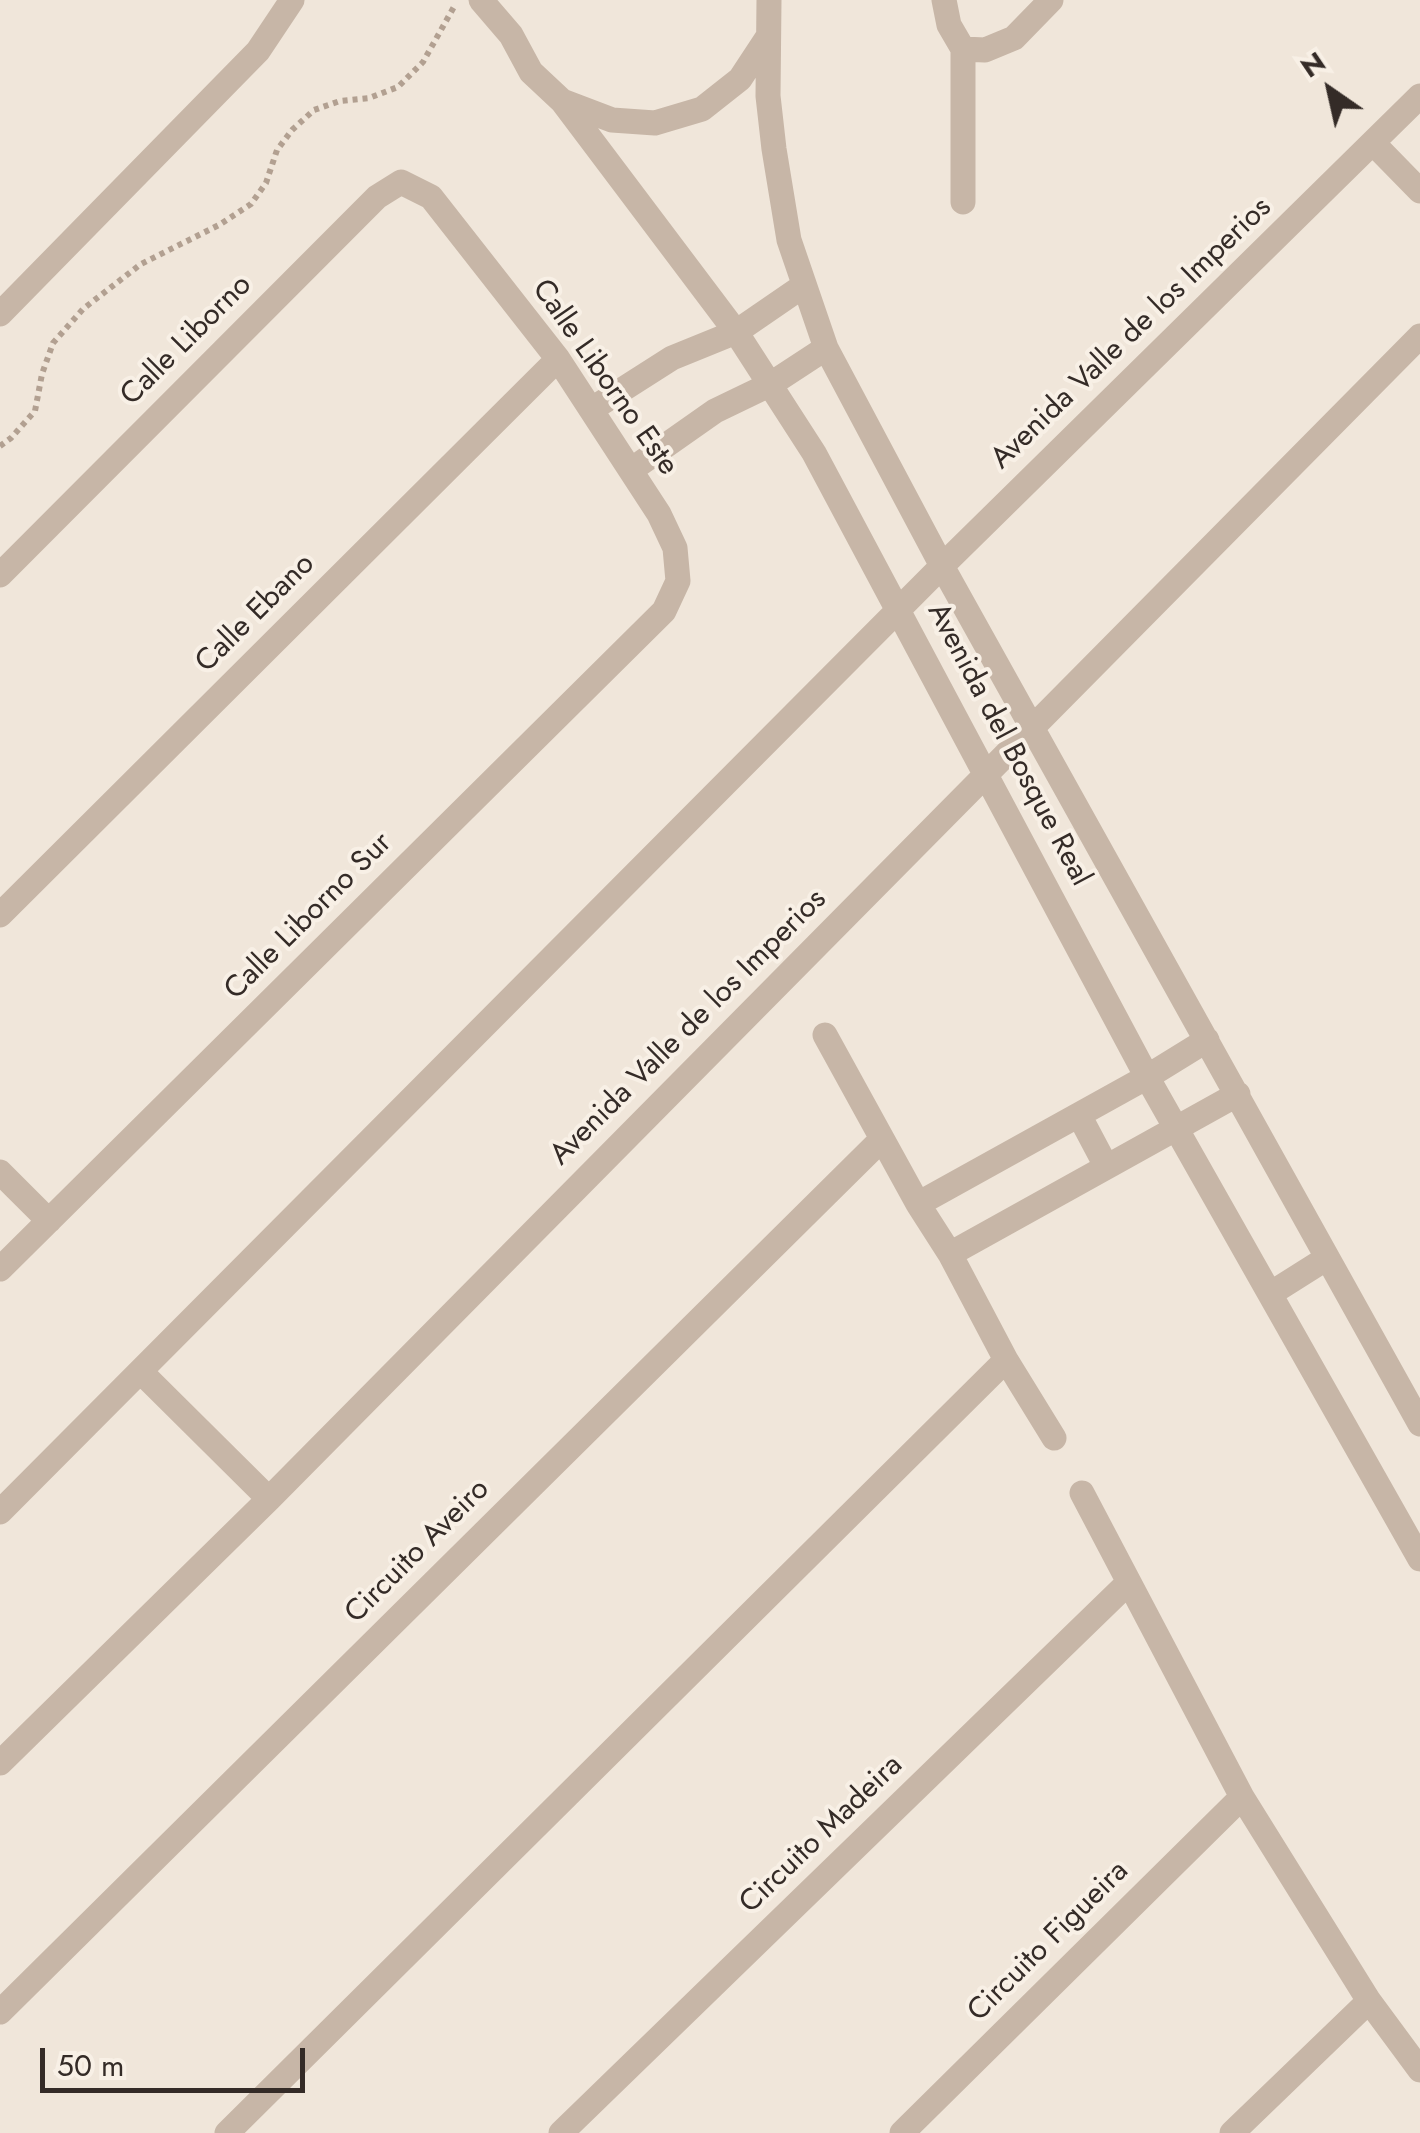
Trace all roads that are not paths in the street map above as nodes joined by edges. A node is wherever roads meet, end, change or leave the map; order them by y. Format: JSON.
{"nodes":[{"id":1,"x":292,"y":0,"type":"edge"},
{"id":2,"x":481,"y":0,"type":"edge"},
{"id":3,"x":506,"y":0,"type":"edge"},
{"id":4,"x":769,"y":0,"type":"edge"},
{"id":5,"x":944,"y":0,"type":"edge"},
{"id":6,"x":1051,"y":0,"type":"edge"},
{"id":7,"x":510,"y":35,"type":"junction"},
{"id":8,"x":767,"y":38,"type":"junction"},
{"id":9,"x":963,"y":50,"type":"junction"},
{"id":10,"x":1420,"y":96,"type":"edge"},
{"id":11,"x":562,"y":101,"type":"junction"},
{"id":12,"x":1374,"y":143,"type":"junction"},
{"id":13,"x":1420,"y":191,"type":"edge"},
{"id":14,"x":431,"y":197,"type":"joint"},
{"id":15,"x":964,"y":202,"type":"dead end"},
{"id":16,"x":804,"y":286,"type":"junction"},
{"id":17,"x":0,"y":314,"type":"edge"},
{"id":18,"x":736,"y":332,"type":"junction"},
{"id":19,"x":1420,"y":336,"type":"edge"},
{"id":20,"x":826,"y":348,"type":"junction"},
{"id":21,"x":558,"y":359,"type":"junction"},
{"id":22,"x":772,"y":384,"type":"junction"},
{"id":23,"x":592,"y":409,"type":"junction"},
{"id":24,"x":631,"y":470,"type":"junction"},
{"id":25,"x":942,"y":566,"type":"junction"},
{"id":26,"x":0,"y":575,"type":"edge"},
{"id":27,"x":900,"y":609,"type":"junction"},
{"id":28,"x":664,"y":611,"type":"joint"},
{"id":29,"x":1033,"y":727,"type":"junction"},
{"id":30,"x":986,"y":774,"type":"junction"},
{"id":31,"x":0,"y":915,"type":"edge"},
{"id":32,"x":825,"y":1035,"type":"dead end"},
{"id":33,"x":1208,"y":1040,"type":"junction"},
{"id":34,"x":1147,"y":1078,"type":"junction"},
{"id":35,"x":1238,"y":1094,"type":"junction"},
{"id":36,"x":1079,"y":1115,"type":"junction"},
{"id":37,"x":1175,"y":1127,"type":"junction"},
{"id":38,"x":882,"y":1139,"type":"junction"},
{"id":39,"x":1106,"y":1166,"type":"junction"},
{"id":40,"x":0,"y":1172,"type":"edge"},
{"id":41,"x":918,"y":1204,"type":"junction"},
{"id":42,"x":49,"y":1221,"type":"junction"},
{"id":43,"x":950,"y":1254,"type":"junction"},
{"id":44,"x":1326,"y":1258,"type":"junction"},
{"id":45,"x":0,"y":1268,"type":"edge"},
{"id":46,"x":1270,"y":1294,"type":"junction"},
{"id":47,"x":1006,"y":1360,"type":"junction"},
{"id":48,"x":141,"y":1372,"type":"junction"},
{"id":49,"x":1420,"y":1424,"type":"edge"},
{"id":50,"x":1054,"y":1438,"type":"dead end"},
{"id":51,"x":1082,"y":1493,"type":"dead end"},
{"id":52,"x":268,"y":1499,"type":"junction"},
{"id":53,"x":0,"y":1512,"type":"edge"},
{"id":54,"x":1420,"y":1559,"type":"edge"},
{"id":55,"x":1128,"y":1583,"type":"junction"},
{"id":56,"x":0,"y":1762,"type":"edge"},
{"id":57,"x":1242,"y":1797,"type":"junction"},
{"id":58,"x":1369,"y":2001,"type":"junction"},
{"id":59,"x":0,"y":2012,"type":"edge"},
{"id":60,"x":1416,"y":2056,"type":"edge"},
{"id":61,"x":227,"y":2133,"type":"edge"},
{"id":62,"x":561,"y":2133,"type":"edge"},
{"id":63,"x":902,"y":2133,"type":"edge"},
{"id":64,"x":1232,"y":2133,"type":"edge"}],
"edges":[{"from":1,"to":17,"type":"street"},
{"from":2,"to":7,"type":"street","name":"Avenida del Bosque Real"},
{"from":3,"to":7,"type":"street"},
{"from":4,"to":8,"type":"street","name":"Avenida del Bosque Real"},
{"from":5,"to":9,"type":"street"},
{"from":6,"to":9,"type":"street"},
{"from":7,"to":11,"type":"street","name":"Avenida del Bosque Real"},
{"from":8,"to":11,"type":"street"},
{"from":8,"to":16,"type":"street","name":"Avenida del Bosque Real"},
{"from":9,"to":15,"type":"street"},
{"from":10,"to":12,"type":"street","name":"Avenida Valle de los Imperios"},
{"from":11,"to":18,"type":"street","name":"Avenida del Bosque Real"},
{"from":12,"to":13,"type":"street"},
{"from":12,"to":25,"type":"street","name":"Avenida Valle de los Imperios"},
{"from":14,"to":21,"type":"street","name":"Calle Liborno Este"},
{"from":14,"to":26,"type":"street","name":"Calle Liborno"},
{"from":16,"to":18,"type":"street"},
{"from":16,"to":20,"type":"street","name":"Avenida del Bosque Real"},
{"from":18,"to":22,"type":"street","name":"Avenida del Bosque Real"},
{"from":18,"to":23,"type":"street"},
{"from":19,"to":29,"type":"street","name":"Avenida Valle de los Imperios"},
{"from":20,"to":22,"type":"street"},
{"from":20,"to":25,"type":"street","name":"Avenida del Bosque Real"},
{"from":21,"to":23,"type":"street","name":"Calle Liborno Este"},
{"from":21,"to":31,"type":"street","name":"Calle Ebano"},
{"from":22,"to":24,"type":"street"},
{"from":22,"to":27,"type":"street","name":"Avenida del Bosque Real"},
{"from":23,"to":24,"type":"street","name":"Calle Liborno Este"},
{"from":24,"to":28,"type":"street","name":"Calle Liborno Este"},
{"from":25,"to":27,"type":"street","name":"Avenida Valle de los Imperios"},
{"from":25,"to":29,"type":"street","name":"Avenida del Bosque Real"},
{"from":27,"to":30,"type":"street","name":"Avenida del Bosque Real"},
{"from":27,"to":48,"type":"street","name":"Avenida Valle de los Imperios"},
{"from":28,"to":42,"type":"street","name":"Calle Liborno Sur"},
{"from":29,"to":30,"type":"street","name":"Avenida Valle de los Imperios"},
{"from":29,"to":33,"type":"street","name":"Avenida del Bosque Real"},
{"from":30,"to":34,"type":"street","name":"Avenida del Bosque Real"},
{"from":30,"to":52,"type":"street","name":"Avenida Valle de los Imperios"},
{"from":32,"to":38,"type":"street"},
{"from":33,"to":34,"type":"street"},
{"from":33,"to":35,"type":"street","name":"Avenida del Bosque Real"},
{"from":34,"to":36,"type":"street"},
{"from":34,"to":37,"type":"street","name":"Avenida del Bosque Real"},
{"from":35,"to":37,"type":"street"},
{"from":35,"to":44,"type":"street","name":"Avenida del Bosque Real"},
{"from":36,"to":39,"type":"street"},
{"from":36,"to":41,"type":"street"},
{"from":37,"to":39,"type":"street"},
{"from":37,"to":46,"type":"street","name":"Avenida del Bosque Real"},
{"from":38,"to":41,"type":"street"},
{"from":38,"to":59,"type":"street","name":"Circuito Aveiro"},
{"from":39,"to":43,"type":"street"},
{"from":40,"to":42,"type":"street"},
{"from":41,"to":43,"type":"street"},
{"from":42,"to":45,"type":"street","name":"Calle Liborno Sur"},
{"from":43,"to":47,"type":"street"},
{"from":44,"to":46,"type":"street"},
{"from":44,"to":49,"type":"street","name":"Avenida del Bosque Real"},
{"from":46,"to":54,"type":"street","name":"Avenida del Bosque Real"},
{"from":47,"to":50,"type":"street"},
{"from":47,"to":61,"type":"street"},
{"from":48,"to":52,"type":"street"},
{"from":48,"to":53,"type":"street","name":"Avenida Valle de los Imperios"},
{"from":51,"to":55,"type":"street"},
{"from":52,"to":56,"type":"street","name":"Avenida Valle de los Imperios"},
{"from":55,"to":57,"type":"street"},
{"from":55,"to":62,"type":"street","name":"Circuito Madeira"},
{"from":57,"to":58,"type":"street"},
{"from":57,"to":63,"type":"street","name":"Circuito Figueira"},
{"from":58,"to":60,"type":"street"},
{"from":58,"to":64,"type":"street"}]}
